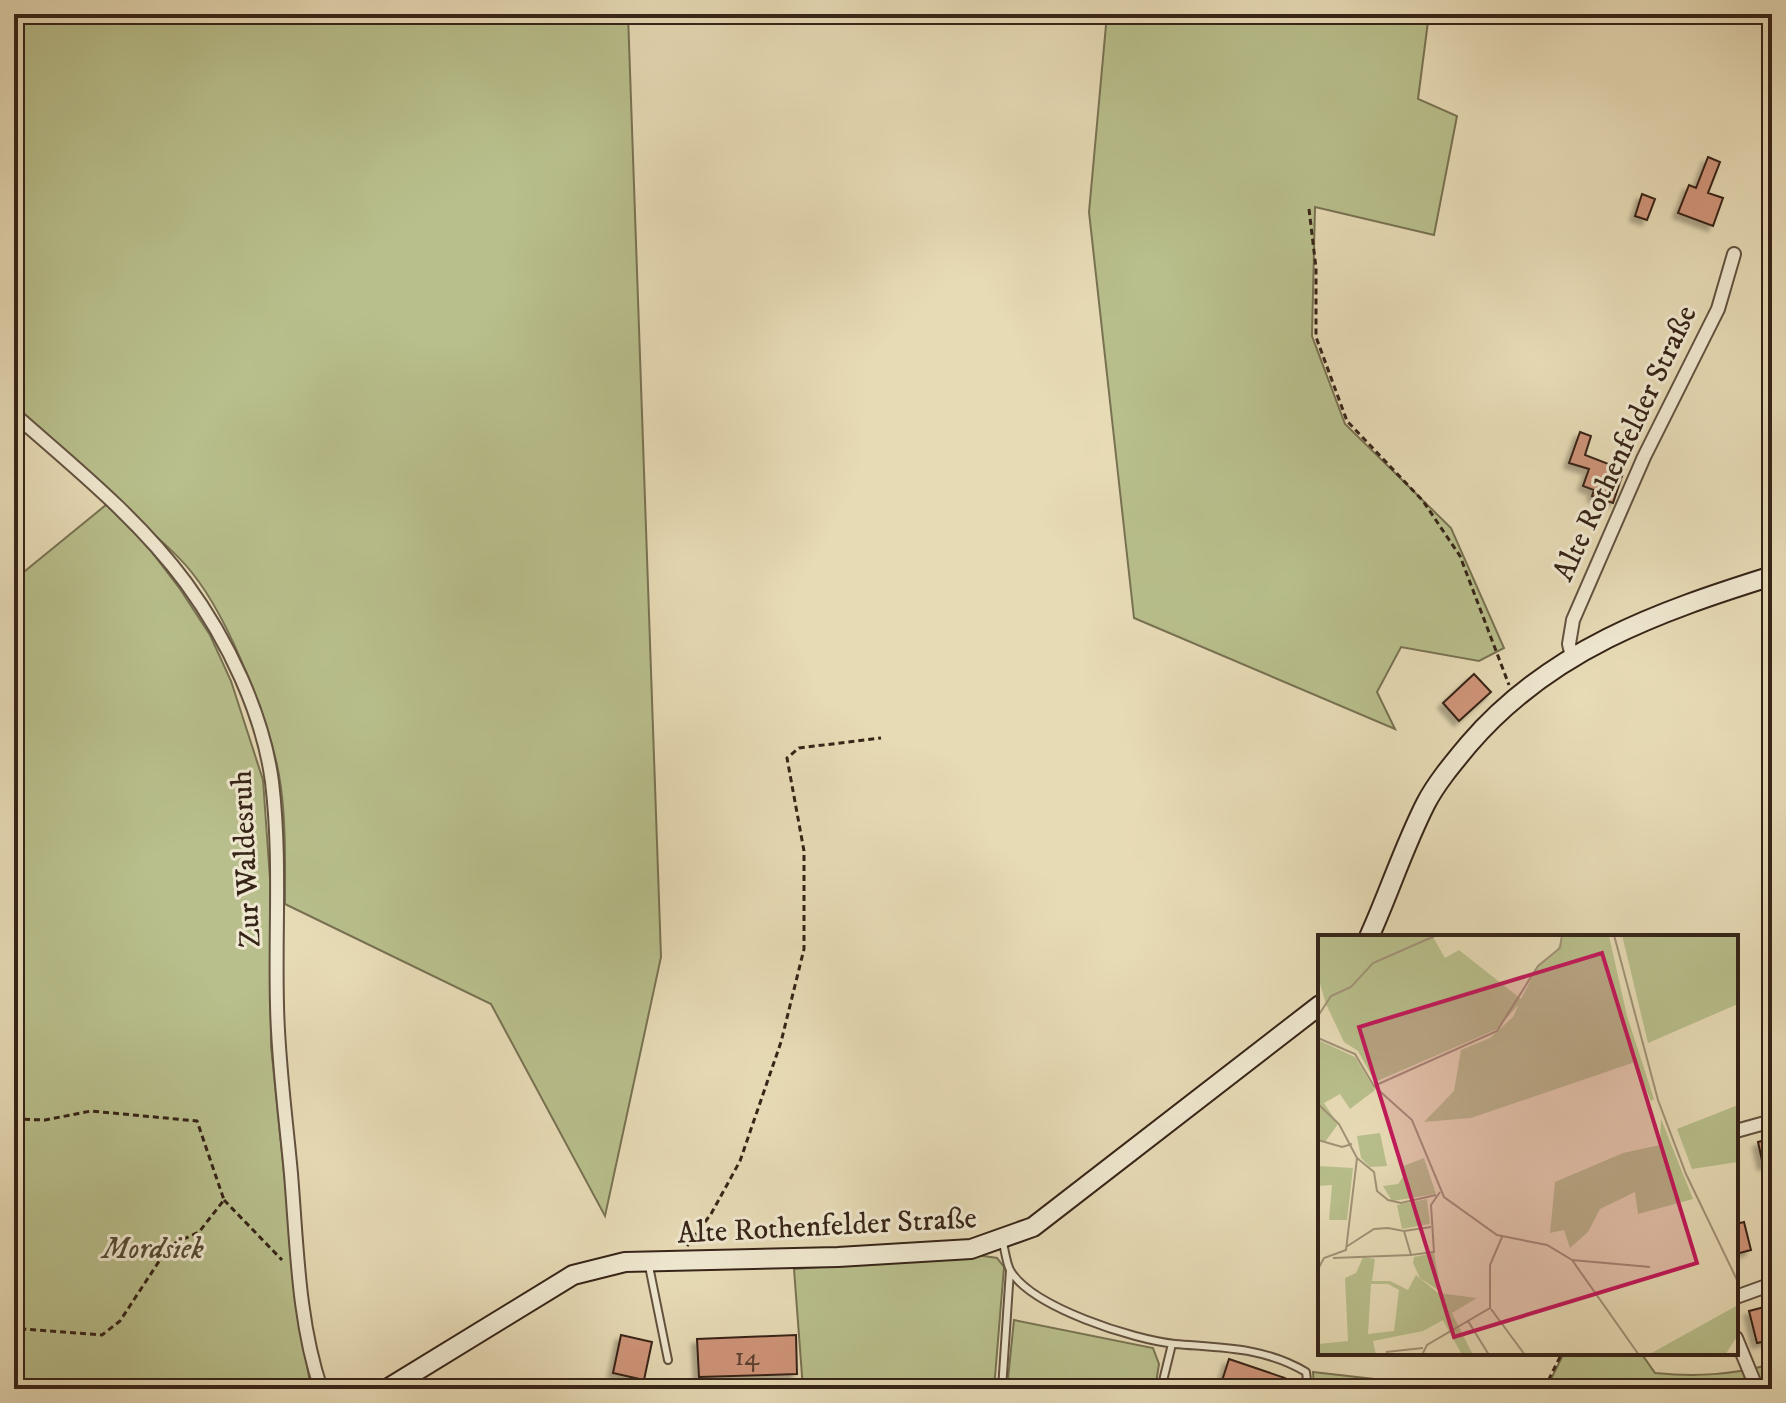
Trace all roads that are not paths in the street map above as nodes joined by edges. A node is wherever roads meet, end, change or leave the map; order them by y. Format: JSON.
{"nodes":[{"id":1,"x":1734,"y":254,"type":"dead end"},
{"id":2,"x":14,"y":414,"type":"edge"},
{"id":3,"x":1772,"y":576,"type":"edge"},
{"id":4,"x":1572,"y":657,"type":"junction"},
{"id":5,"x":1370,"y":935,"type":"edge"},
{"id":6,"x":1318,"y":1007,"type":"edge"},
{"id":7,"x":1772,"y":1121,"type":"edge"},
{"id":8,"x":1738,"y":1130,"type":"edge"},
{"id":9,"x":1002,"y":1240,"type":"junction"},
{"id":10,"x":649,"y":1262,"type":"junction"},
{"id":11,"x":1010,"y":1270,"type":"junction"},
{"id":12,"x":1772,"y":1284,"type":"edge"},
{"id":13,"x":1738,"y":1296,"type":"edge"},
{"id":14,"x":1738,"y":1343,"type":"edge"},
{"id":15,"x":1172,"y":1344,"type":"junction"},
{"id":16,"x":668,"y":1360,"type":"dead end"},
{"id":17,"x":321,"y":1389,"type":"edge"},
{"id":18,"x":387,"y":1389,"type":"edge"},
{"id":19,"x":1002,"y":1389,"type":"edge"},
{"id":20,"x":1161,"y":1389,"type":"edge"},
{"id":21,"x":1308,"y":1389,"type":"edge"},
{"id":22,"x":1757,"y":1389,"type":"edge"}],
"edges":[{"from":1,"to":4,"type":"street","name":"Alte Rothenfelder Straße"},
{"from":2,"to":17,"type":"street","name":"Zur Waldesruh"},
{"from":3,"to":4,"type":"street"},
{"from":4,"to":5,"type":"street"},
{"from":6,"to":9,"type":"street","name":"Alte Rothenfelder Straße"},
{"from":7,"to":8,"type":"street"},
{"from":9,"to":10,"type":"street","name":"Alte Rothenfelder Straße"},
{"from":9,"to":11,"type":"lane"},
{"from":10,"to":16,"type":"lane"},
{"from":10,"to":18,"type":"street","name":"Alte Rothenfelder Straße"},
{"from":11,"to":15,"type":"lane"},
{"from":11,"to":19,"type":"lane"},
{"from":12,"to":13,"type":"street"},
{"from":14,"to":22,"type":"street"},
{"from":15,"to":20,"type":"lane"},
{"from":15,"to":21,"type":"lane"}]}
